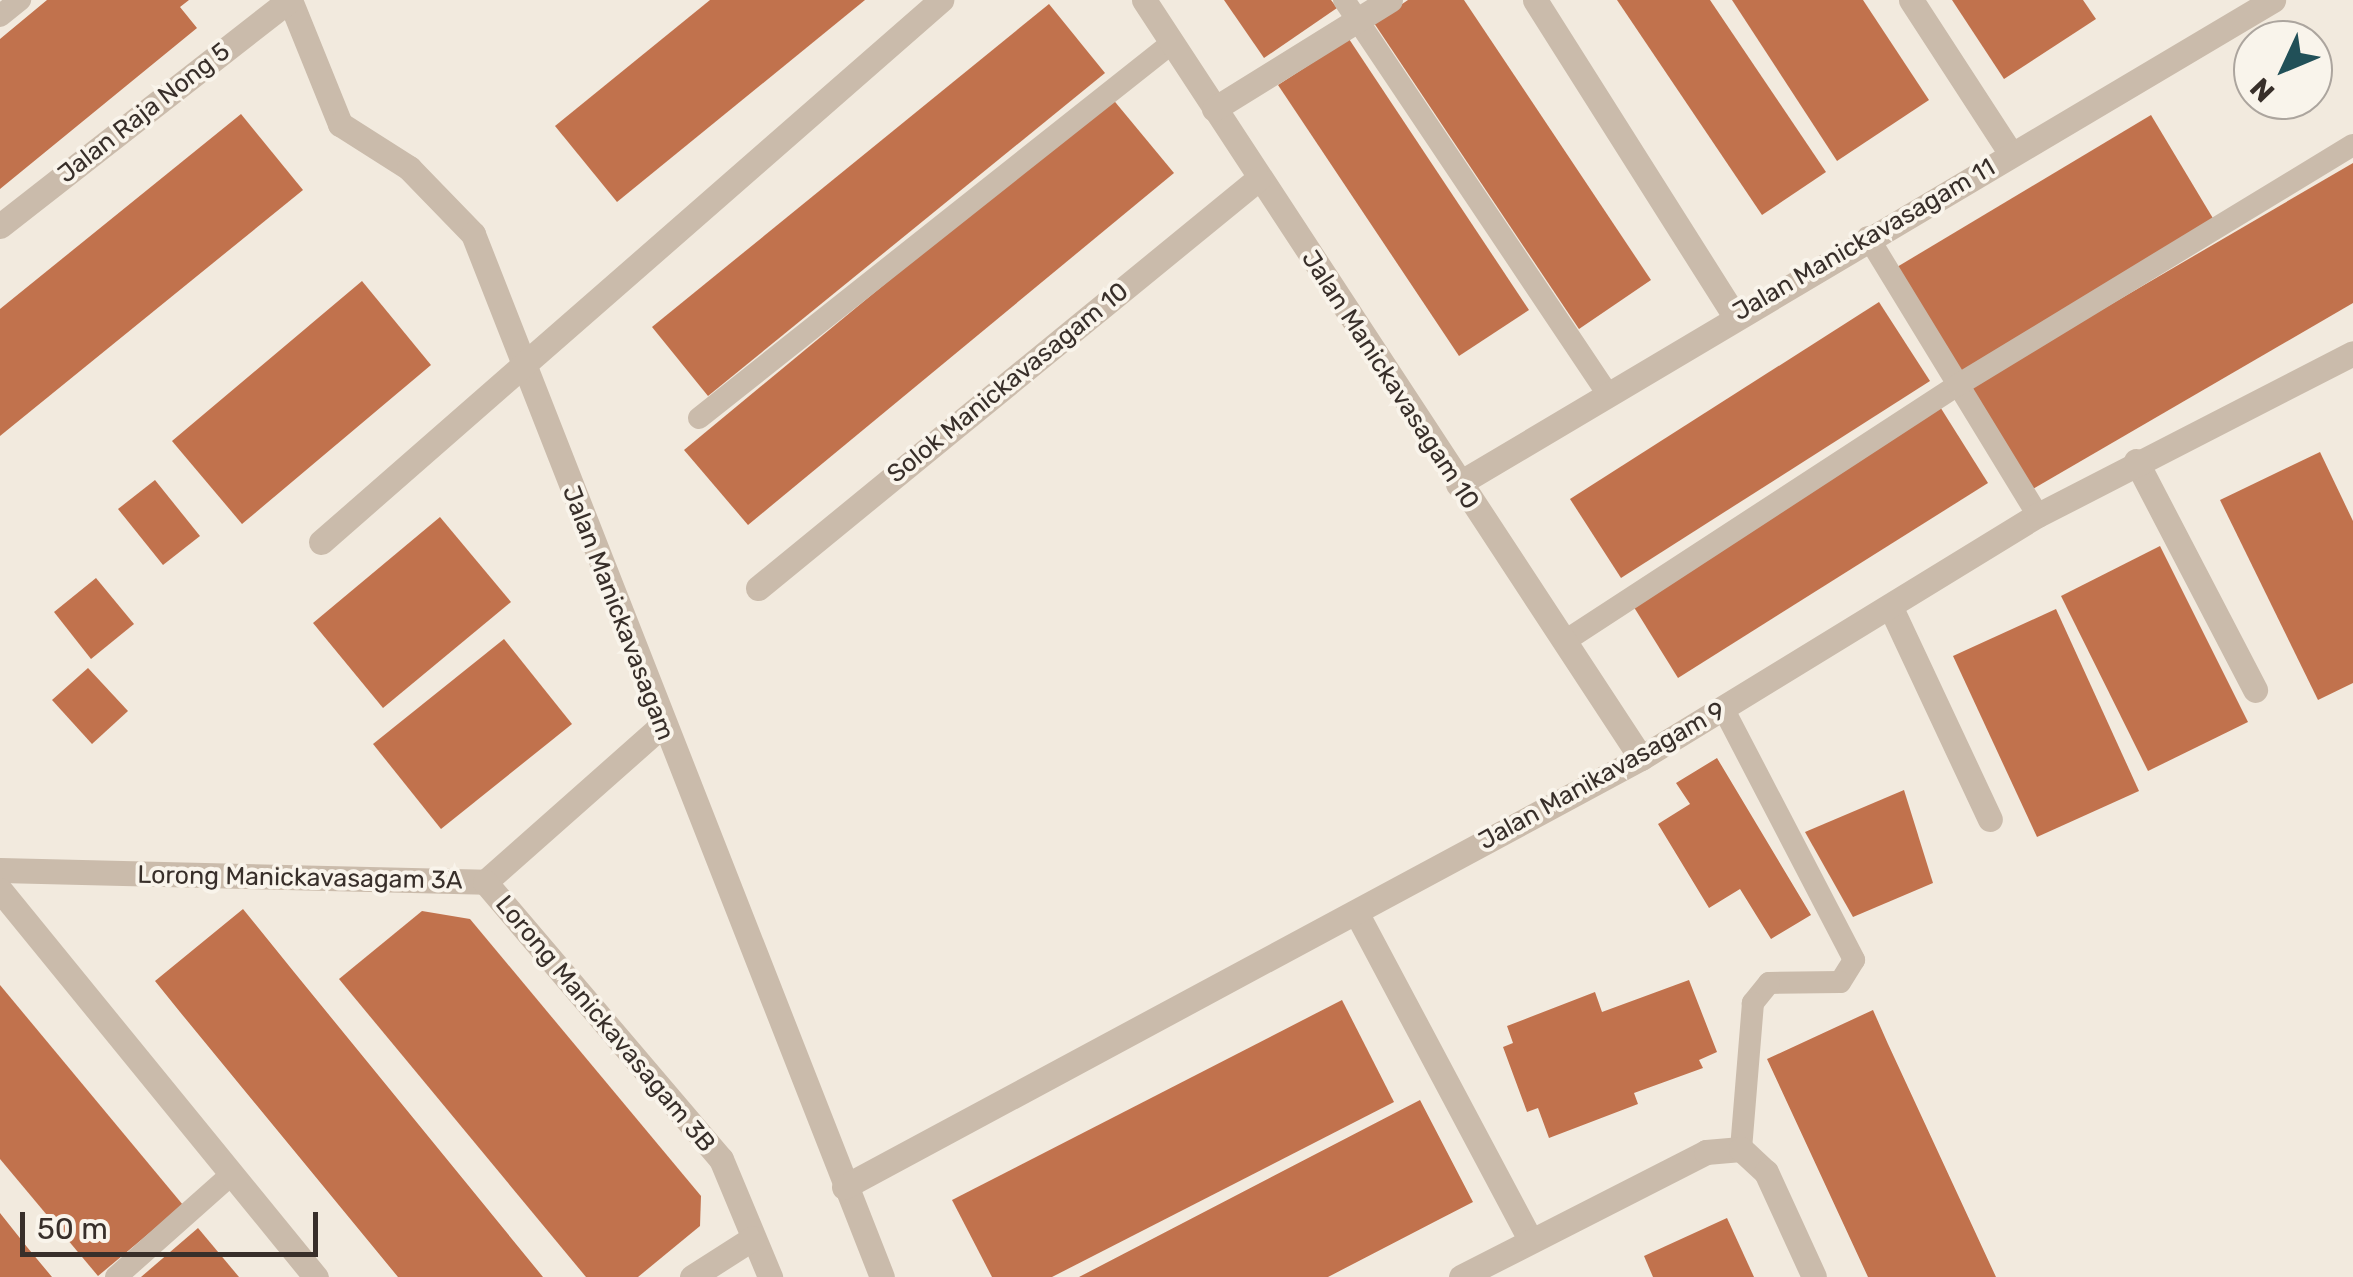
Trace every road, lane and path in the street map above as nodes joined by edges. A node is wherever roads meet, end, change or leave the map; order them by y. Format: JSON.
{"nodes":[{"id":1,"x":20,"y":0,"type":"edge"},
{"id":2,"x":289,"y":0,"type":"edge"},
{"id":3,"x":941,"y":0,"type":"edge"},
{"id":4,"x":1144,"y":0,"type":"edge"},
{"id":5,"x":1390,"y":0,"type":"edge"},
{"id":6,"x":1535,"y":0,"type":"edge"},
{"id":7,"x":1911,"y":0,"type":"edge"},
{"id":8,"x":2273,"y":0,"type":"edge"},
{"id":9,"x":1351,"y":10,"type":"edge"},
{"id":10,"x":0,"y":16,"type":"edge"},
{"id":11,"x":1173,"y":42,"type":"junction"},
{"id":12,"x":1214,"y":108,"type":"junction"},
{"id":13,"x":2353,"y":146,"type":"edge"},
{"id":14,"x":2011,"y":154,"type":"junction"},
{"id":15,"x":1258,"y":179,"type":"junction"},
{"id":16,"x":0,"y":226,"type":"edge"},
{"id":17,"x":1868,"y":237,"type":"junction"},
{"id":18,"x":1735,"y":316,"type":"junction"},
{"id":19,"x":2353,"y":354,"type":"edge"},
{"id":20,"x":525,"y":366,"type":"junction"},
{"id":21,"x":1958,"y":385,"type":"junction"},
{"id":22,"x":1607,"y":393,"type":"junction"},
{"id":23,"x":700,"y":418,"type":"dead end"},
{"id":24,"x":2136,"y":462,"type":"junction"},
{"id":25,"x":1458,"y":484,"type":"junction"},
{"id":26,"x":2038,"y":515,"type":"junction"},
{"id":27,"x":321,"y":542,"type":"dead end"},
{"id":28,"x":758,"y":588,"type":"dead end"},
{"id":29,"x":1891,"y":608,"type":"junction"},
{"id":30,"x":1565,"y":642,"type":"junction"},
{"id":31,"x":2255,"y":690,"type":"dead end"},
{"id":32,"x":1723,"y":708,"type":"junction"},
{"id":33,"x":660,"y":727,"type":"junction"},
{"id":34,"x":1641,"y":758,"type":"junction"},
{"id":35,"x":1990,"y":819,"type":"dead end"},
{"id":36,"x":0,"y":870,"type":"edge"},
{"id":37,"x":485,"y":882,"type":"junction"},
{"id":38,"x":0,"y":890,"type":"edge"},
{"id":39,"x":1356,"y":914,"type":"junction"},
{"id":40,"x":1741,"y":1149,"type":"junction"},
{"id":41,"x":232,"y":1174,"type":"junction"},
{"id":42,"x":844,"y":1188,"type":"junction"},
{"id":43,"x":753,"y":1238,"type":"junction"},
{"id":44,"x":1532,"y":1241,"type":"junction"},
{"id":45,"x":116,"y":1277,"type":"edge"},
{"id":46,"x":316,"y":1277,"type":"edge"},
{"id":47,"x":692,"y":1277,"type":"edge"},
{"id":48,"x":770,"y":1277,"type":"edge"},
{"id":49,"x":882,"y":1277,"type":"edge"},
{"id":50,"x":1462,"y":1277,"type":"edge"},
{"id":51,"x":1814,"y":1277,"type":"edge"}],
"edges":[{"from":1,"to":10,"type":"lane"},
{"from":2,"to":16,"type":"street","name":"Jalan Raja Nong 5"},
{"from":2,"to":20,"type":"street","name":"Jalan Manickavasagam"},
{"from":3,"to":20,"type":"street"},
{"from":4,"to":11,"type":"street","name":"Jalan Manickavasagam 10"},
{"from":5,"to":9,"type":"street"},
{"from":6,"to":18,"type":"street"},
{"from":7,"to":14,"type":"street"},
{"from":8,"to":14,"type":"street","name":"Jalan Manickavasagam 11"},
{"from":9,"to":12,"type":"street"},
{"from":9,"to":22,"type":"lane"},
{"from":11,"to":12,"type":"street","name":"Jalan Manickavasagam 10"},
{"from":11,"to":23,"type":"lane"},
{"from":12,"to":15,"type":"street","name":"Jalan Manickavasagam 10"},
{"from":13,"to":21,"type":"lane"},
{"from":14,"to":17,"type":"street","name":"Jalan Manickavasagam 11"},
{"from":15,"to":25,"type":"street","name":"Jalan Manickavasagam 10"},
{"from":15,"to":28,"type":"street","name":"Solok Manickavasagam 10"},
{"from":17,"to":18,"type":"street","name":"Jalan Manickavasagam 11"},
{"from":17,"to":21,"type":"lane"},
{"from":18,"to":22,"type":"street","name":"Jalan Manickavasagam 11"},
{"from":19,"to":24,"type":"street","name":"Jalan Manikavasagam 9"},
{"from":20,"to":27,"type":"street"},
{"from":20,"to":33,"type":"street","name":"Jalan Manickavasagam"},
{"from":21,"to":26,"type":"lane"},
{"from":21,"to":30,"type":"lane"},
{"from":22,"to":25,"type":"street","name":"Jalan Manickavasagam 11"},
{"from":24,"to":26,"type":"street","name":"Jalan Manikavasagam 9"},
{"from":24,"to":31,"type":"street"},
{"from":25,"to":30,"type":"street","name":"Jalan Manickavasagam 10"},
{"from":26,"to":29,"type":"street","name":"Jalan Manikavasagam 9"},
{"from":29,"to":32,"type":"street","name":"Jalan Manikavasagam 9"},
{"from":29,"to":35,"type":"street"},
{"from":30,"to":34,"type":"street","name":"Jalan Manickavasagam 10"},
{"from":32,"to":34,"type":"street","name":"Jalan Manikavasagam 9"},
{"from":32,"to":40,"type":"lane"},
{"from":33,"to":37,"type":"street","name":"Lorong Manickavasagam 3A"},
{"from":33,"to":42,"type":"street","name":"Jalan Manickavasagam"},
{"from":34,"to":39,"type":"street","name":"Jalan Manikavasagam 9"},
{"from":36,"to":37,"type":"street","name":"Lorong Manickavasagam 3A"},
{"from":37,"to":43,"type":"street","name":"Lorong Manickavasagam 3B"},
{"from":38,"to":41,"type":"street"},
{"from":39,"to":42,"type":"street","name":"Jalan Manikavasagam 9"},
{"from":39,"to":44,"type":"street"},
{"from":40,"to":44,"type":"street"},
{"from":40,"to":51,"type":"street"},
{"from":41,"to":45,"type":"lane"},
{"from":41,"to":46,"type":"street"},
{"from":42,"to":49,"type":"street","name":"Jalan Manickavasagam"},
{"from":43,"to":47,"type":"street"},
{"from":43,"to":48,"type":"street","name":"Lorong Manickavasagam 3B"},
{"from":44,"to":50,"type":"street"}]}
